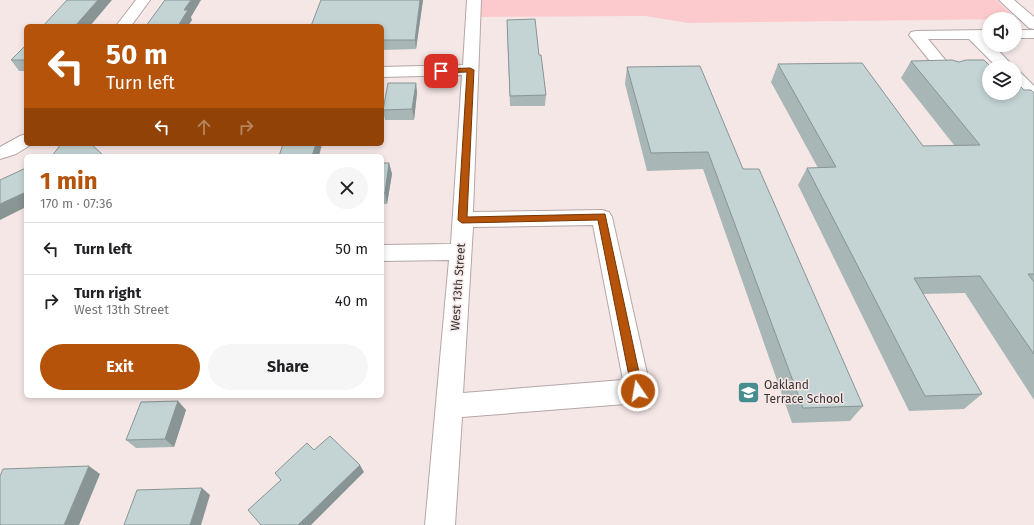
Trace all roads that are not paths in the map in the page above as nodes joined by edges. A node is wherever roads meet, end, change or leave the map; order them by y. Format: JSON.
{"nodes":[{"id":1,"x":143,"y":0,"type":"edge"},
{"id":2,"x":474,"y":0,"type":"edge"},
{"id":3,"x":1006,"y":0,"type":"edge"},
{"id":4,"x":125,"y":24,"type":"edge"},
{"id":5,"x":1034,"y":26,"type":"edge"},
{"id":6,"x":973,"y":34,"type":"junction"},
{"id":7,"x":982,"y":34,"type":"edge"},
{"id":8,"x":1022,"y":34,"type":"edge"},
{"id":9,"x":1034,"y":34,"type":"edge"},
{"id":10,"x":999,"y":60,"type":"edge"},
{"id":11,"x":470,"y":70,"type":"junction"},
{"id":12,"x":384,"y":72,"type":"edge"},
{"id":13,"x":948,"y":73,"type":"edge"},
{"id":14,"x":1022,"y":83,"type":"edge"},
{"id":15,"x":1034,"y":95,"type":"edge"},
{"id":16,"x":24,"y":141,"type":"edge"},
{"id":17,"x":0,"y":152,"type":"edge"},
{"id":18,"x":462,"y":220,"type":"junction"},
{"id":19,"x":461,"y":252,"type":"junction"},
{"id":20,"x":384,"y":253,"type":"edge"},
{"id":21,"x":449,"y":406,"type":"junction"},
{"id":22,"x":440,"y":525,"type":"edge"}],
"edges":[{"from":1,"to":4,"type":"street"},
{"from":2,"to":11,"type":"street","name":"West 13th Street"},
{"from":3,"to":5,"type":"street"},
{"from":6,"to":7,"type":"street"},
{"from":6,"to":10,"type":"street"},
{"from":6,"to":13,"type":"street"},
{"from":8,"to":9,"type":"street"},
{"from":11,"to":12,"type":"street"},
{"from":11,"to":18,"type":"street","name":"West 13th Street"},
{"from":14,"to":15,"type":"street"},
{"from":16,"to":17,"type":"street"},
{"from":18,"to":19,"type":"street","name":"West 13th Street"},
{"from":18,"to":21,"type":"street"},
{"from":19,"to":20,"type":"street"},
{"from":19,"to":21,"type":"street","name":"West 13th Street"},
{"from":21,"to":22,"type":"street","name":"West 13th Street"}]}
